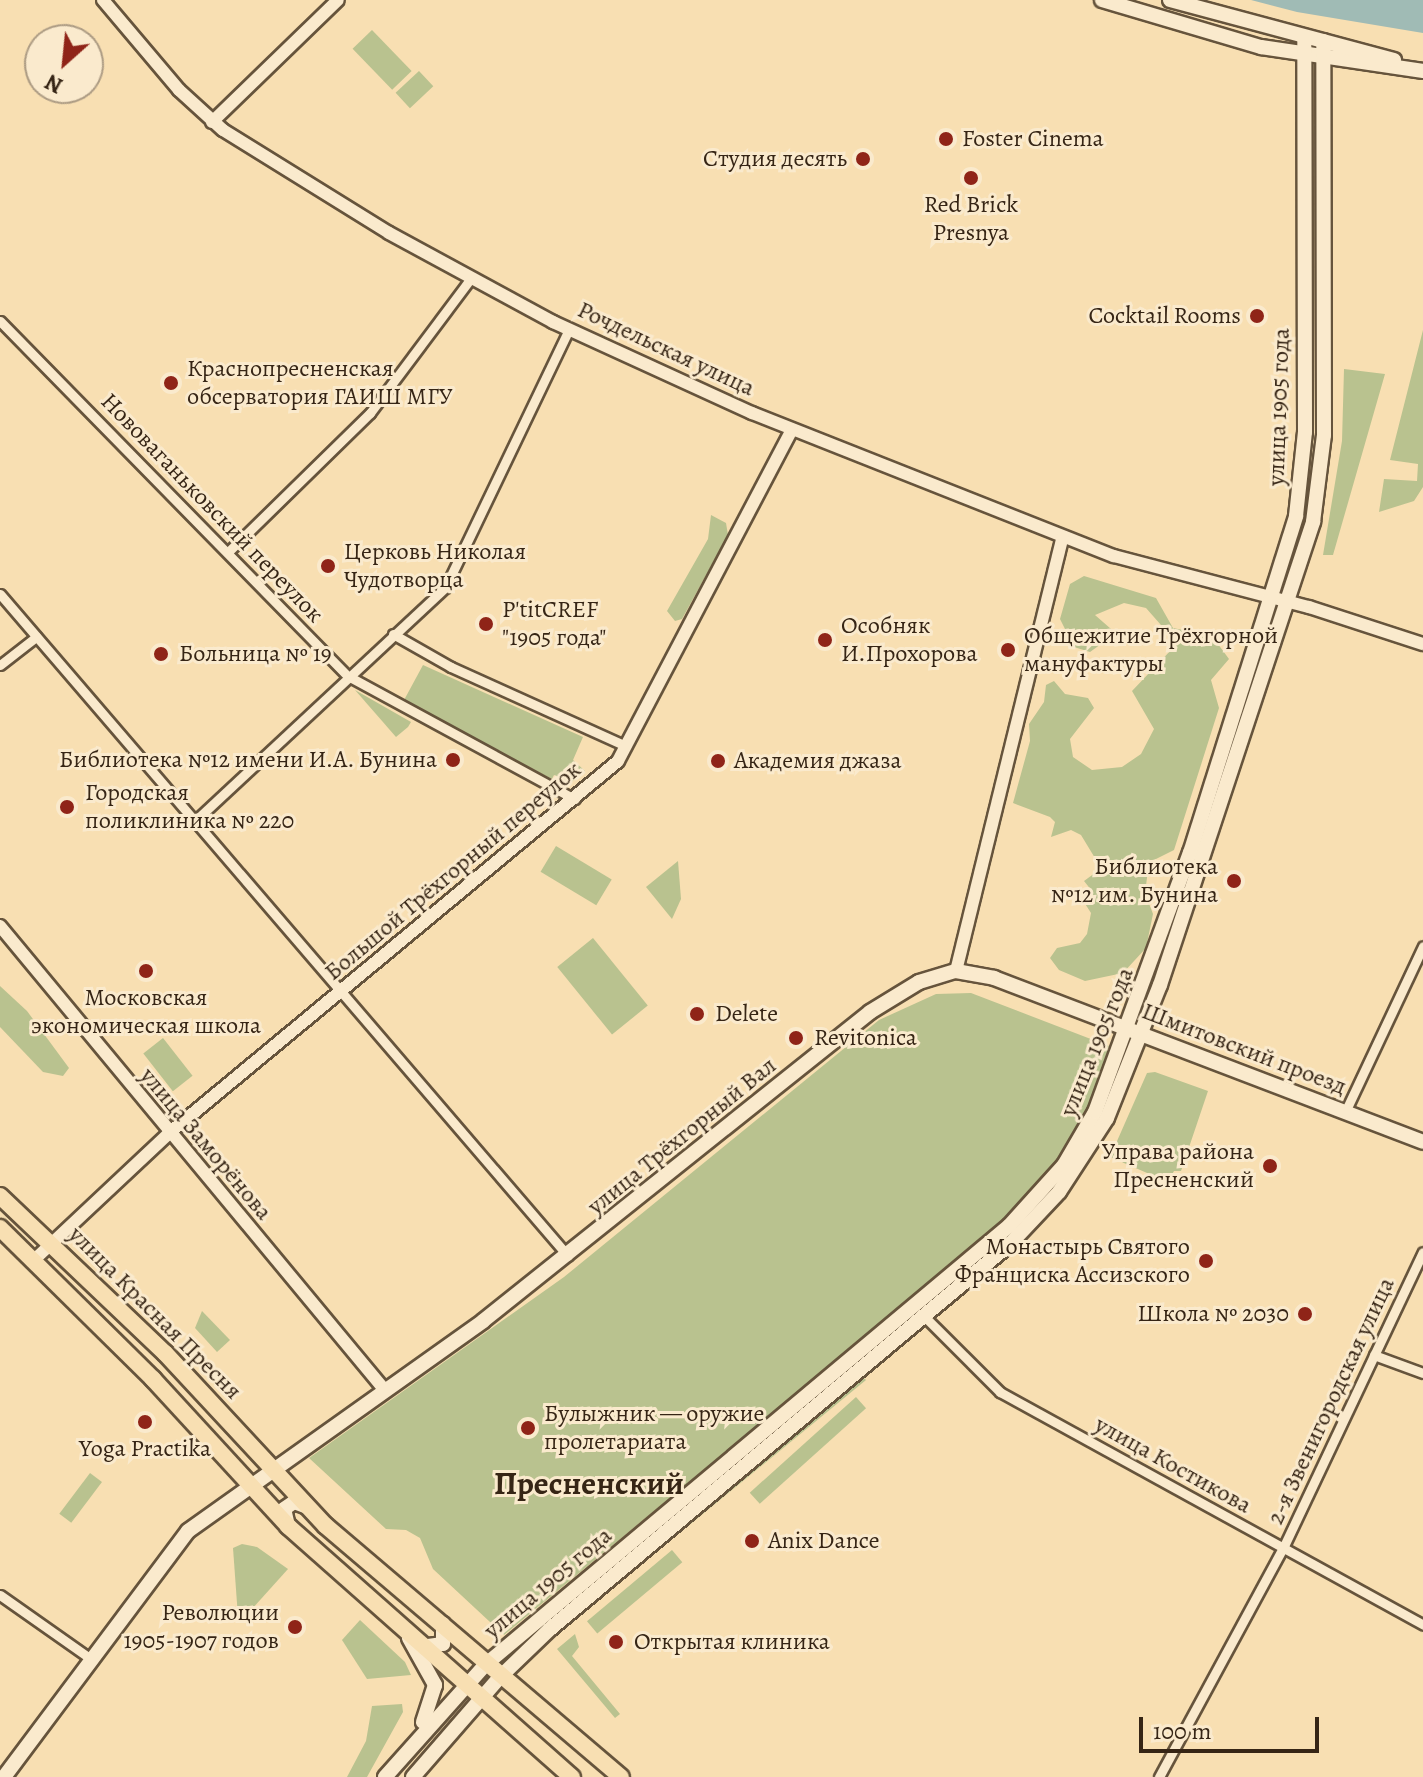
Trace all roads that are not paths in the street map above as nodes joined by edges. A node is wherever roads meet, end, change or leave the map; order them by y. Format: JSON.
{"nodes":[{"id":1,"x":103,"y":0,"type":"edge"},
{"id":2,"x":338,"y":0,"type":"edge"},
{"id":3,"x":1102,"y":0,"type":"edge"},
{"id":4,"x":1170,"y":0,"type":"edge"},
{"id":5,"x":1304,"y":37,"type":"junction"},
{"id":6,"x":1323,"y":41,"type":"junction"},
{"id":7,"x":1305,"y":56,"type":"junction"},
{"id":8,"x":1323,"y":59,"type":"junction"},
{"id":9,"x":1423,"y":70,"type":"edge"},
{"id":10,"x":212,"y":122,"type":"junction"},
{"id":11,"x":471,"y":278,"type":"junction"},
{"id":12,"x":0,"y":321,"type":"edge"},
{"id":13,"x":569,"y":329,"type":"junction"},
{"id":14,"x":792,"y":430,"type":"junction"},
{"id":15,"x":1063,"y":537,"type":"junction"},
{"id":16,"x":228,"y":552,"type":"junction"},
{"id":17,"x":0,"y":594,"type":"edge"},
{"id":18,"x":1270,"y":598,"type":"junction"},
{"id":19,"x":1287,"y":602,"type":"junction"},
{"id":20,"x":393,"y":634,"type":"junction"},
{"id":21,"x":36,"y":637,"type":"junction"},
{"id":22,"x":1423,"y":644,"type":"edge"},
{"id":23,"x":0,"y":665,"type":"edge"},
{"id":24,"x":348,"y":676,"type":"junction"},
{"id":25,"x":626,"y":746,"type":"junction"},
{"id":26,"x":575,"y":799,"type":"junction"},
{"id":27,"x":197,"y":819,"type":"junction"},
{"id":28,"x":0,"y":926,"type":"edge"},
{"id":29,"x":1423,"y":946,"type":"edge"},
{"id":30,"x":956,"y":971,"type":"junction"},
{"id":31,"x":345,"y":991,"type":"junction"},
{"id":32,"x":1136,"y":1031,"type":"junction"},
{"id":33,"x":1345,"y":1112,"type":"junction"},
{"id":34,"x":168,"y":1134,"type":"junction"},
{"id":35,"x":1423,"y":1142,"type":"edge"},
{"id":36,"x":0,"y":1196,"type":"edge"},
{"id":37,"x":0,"y":1228,"type":"edge"},
{"id":38,"x":50,"y":1242,"type":"junction"},
{"id":39,"x":1423,"y":1252,"type":"edge"},
{"id":40,"x":568,"y":1256,"type":"junction"},
{"id":41,"x":34,"y":1260,"type":"junction"},
{"id":42,"x":923,"y":1315,"type":"junction"},
{"id":43,"x":1374,"y":1355,"type":"junction"},
{"id":44,"x":1423,"y":1373,"type":"edge"},
{"id":45,"x":383,"y":1388,"type":"junction"},
{"id":46,"x":273,"y":1469,"type":"junction"},
{"id":47,"x":249,"y":1485,"type":"junction"},
{"id":48,"x":305,"y":1506,"type":"junction"},
{"id":49,"x":288,"y":1526,"type":"junction"},
{"id":50,"x":1283,"y":1548,"type":"junction"},
{"id":51,"x":0,"y":1595,"type":"edge"},
{"id":52,"x":443,"y":1624,"type":"junction"},
{"id":53,"x":1423,"y":1625,"type":"edge"},
{"id":54,"x":411,"y":1640,"type":"junction"},
{"id":55,"x":91,"y":1659,"type":"junction"},
{"id":56,"x":485,"y":1665,"type":"junction"},
{"id":57,"x":499,"y":1678,"type":"junction"},
{"id":58,"x":463,"y":1686,"type":"junction"},
{"id":59,"x":479,"y":1699,"type":"junction"},
{"id":60,"x":413,"y":1740,"type":"junction"},
{"id":61,"x":4,"y":1777,"type":"edge"},
{"id":62,"x":385,"y":1777,"type":"edge"},
{"id":63,"x":413,"y":1777,"type":"edge"},
{"id":64,"x":572,"y":1777,"type":"edge"},
{"id":65,"x":621,"y":1777,"type":"edge"},
{"id":66,"x":1159,"y":1777,"type":"edge"}],
"edges":[{"from":1,"to":10,"type":"street","name":"Рочдельская улица"},
{"from":2,"to":10,"type":"street"},
{"from":3,"to":7,"type":"main road"},
{"from":4,"to":5,"type":"main road"},
{"from":5,"to":6,"type":"main road"},
{"from":5,"to":7,"type":"main road","name":"улица 1905 года"},
{"from":6,"to":8,"type":"main road","name":"улица 1905 года"},
{"from":6,"to":9,"type":"main road"},
{"from":7,"to":8,"type":"main road"},
{"from":7,"to":18,"type":"main road","name":"улица 1905 года"},
{"from":8,"to":9,"type":"main road"},
{"from":8,"to":19,"type":"main road","name":"улица 1905 года"},
{"from":10,"to":11,"type":"street","name":"Рочдельская улица"},
{"from":11,"to":13,"type":"street","name":"Рочдельская улица"},
{"from":11,"to":16,"type":"street"},
{"from":12,"to":16,"type":"street","name":"Нововаганьковский переулок"},
{"from":13,"to":14,"type":"street","name":"Рочдельская улица"},
{"from":13,"to":20,"type":"street"},
{"from":14,"to":15,"type":"street","name":"Рочдельская улица"},
{"from":14,"to":25,"type":"street","name":"Большой Трёхгорный переулок"},
{"from":15,"to":18,"type":"street","name":"Рочдельская улица"},
{"from":15,"to":30,"type":"street"},
{"from":16,"to":24,"type":"street","name":"Нововаганьковский переулок"},
{"from":17,"to":21,"type":"street"},
{"from":18,"to":19,"type":"street","name":"Рочдельская улица"},
{"from":18,"to":32,"type":"main road","name":"улица 1905 года"},
{"from":19,"to":22,"type":"street","name":"Рочдельская улица"},
{"from":19,"to":32,"type":"main road","name":"улица 1905 года"},
{"from":20,"to":24,"type":"street"},
{"from":20,"to":25,"type":"street"},
{"from":21,"to":23,"type":"street"},
{"from":21,"to":27,"type":"street"},
{"from":24,"to":26,"type":"street","name":"Нововаганьковский переулок"},
{"from":24,"to":27,"type":"street"},
{"from":25,"to":26,"type":"street","name":"Большой Трёхгорный переулок"},
{"from":26,"to":31,"type":"street","name":"Большой Трёхгорный переулок"},
{"from":27,"to":31,"type":"street"},
{"from":28,"to":34,"type":"street","name":"улица Заморёнова"},
{"from":29,"to":33,"type":"street"},
{"from":30,"to":32,"type":"main road","name":"Шмитовский проезд"},
{"from":30,"to":40,"type":"main road","name":"улица Трёхгорный Вал"},
{"from":31,"to":34,"type":"street","name":"Большой Трёхгорный переулок"},
{"from":31,"to":40,"type":"street"},
{"from":32,"to":33,"type":"main road","name":"Шмитовский проезд"},
{"from":32,"to":42,"type":"main road","name":"улица 1905 года"},
{"from":32,"to":56,"type":"main road","name":"улица 1905 года"},
{"from":33,"to":35,"type":"main road","name":"Шмитовский проезд"},
{"from":34,"to":38,"type":"street","name":"Большой Трёхгорный переулок"},
{"from":34,"to":45,"type":"street","name":"улица Заморёнова"},
{"from":36,"to":38,"type":"main road","name":"улица Красная Пресня"},
{"from":37,"to":41,"type":"main road","name":"улица Красная Пресня"},
{"from":38,"to":41,"type":"street","name":"Большой Трёхгорный переулок"},
{"from":38,"to":46,"type":"main road","name":"улица Красная Пресня"},
{"from":39,"to":43,"type":"street","name":"2-я Звенигородская улица"},
{"from":40,"to":45,"type":"main road","name":"улица Трёхгорный Вал"},
{"from":41,"to":47,"type":"main road","name":"улица Красная Пресня"},
{"from":42,"to":50,"type":"street","name":"улица Костикова"},
{"from":42,"to":57,"type":"main road","name":"улица 1905 года"},
{"from":43,"to":44,"type":"street"},
{"from":43,"to":50,"type":"street","name":"2-я Звенигородская улица"},
{"from":45,"to":46,"type":"main road","name":"улица Трёхгорный Вал"},
{"from":46,"to":47,"type":"main road","name":"улица Трёхгорный Вал"},
{"from":46,"to":48,"type":"main road","name":"улица Красная Пресня"},
{"from":47,"to":49,"type":"main road","name":"улица Красная Пресня"},
{"from":47,"to":55,"type":"main road","name":"улица Трёхгорный Вал"},
{"from":48,"to":49,"type":"main road"},
{"from":48,"to":52,"type":"main road","name":"улица Красная Пресня"},
{"from":49,"to":54,"type":"main road","name":"улица Красная Пресня"},
{"from":50,"to":53,"type":"street","name":"улица Костикова"},
{"from":50,"to":66,"type":"street","name":"2-я Звенигородская улица"},
{"from":51,"to":55,"type":"street"},
{"from":52,"to":54,"type":"main road"},
{"from":52,"to":56,"type":"main road","name":"улица Красная Пресня"},
{"from":54,"to":58,"type":"main road","name":"улица Красная Пресня"},
{"from":54,"to":60,"type":"main road"},
{"from":55,"to":61,"type":"main road","name":"улица Трёхгорный Вал"},
{"from":56,"to":57,"type":"main road","name":"улица Красная Пресня"},
{"from":56,"to":58,"type":"main road","name":"улица 1905 года"},
{"from":57,"to":59,"type":"main road","name":"улица 1905 года"},
{"from":57,"to":65,"type":"main road","name":"улица Красная Пресня"},
{"from":58,"to":59,"type":"main road","name":"улица Красная Пресня"},
{"from":58,"to":60,"type":"main road","name":"улица 1905 года"},
{"from":59,"to":63,"type":"main road","name":"улица 1905 года"},
{"from":59,"to":64,"type":"main road","name":"улица Красная Пресня"},
{"from":60,"to":62,"type":"main road","name":"улица 1905 года"}]}
